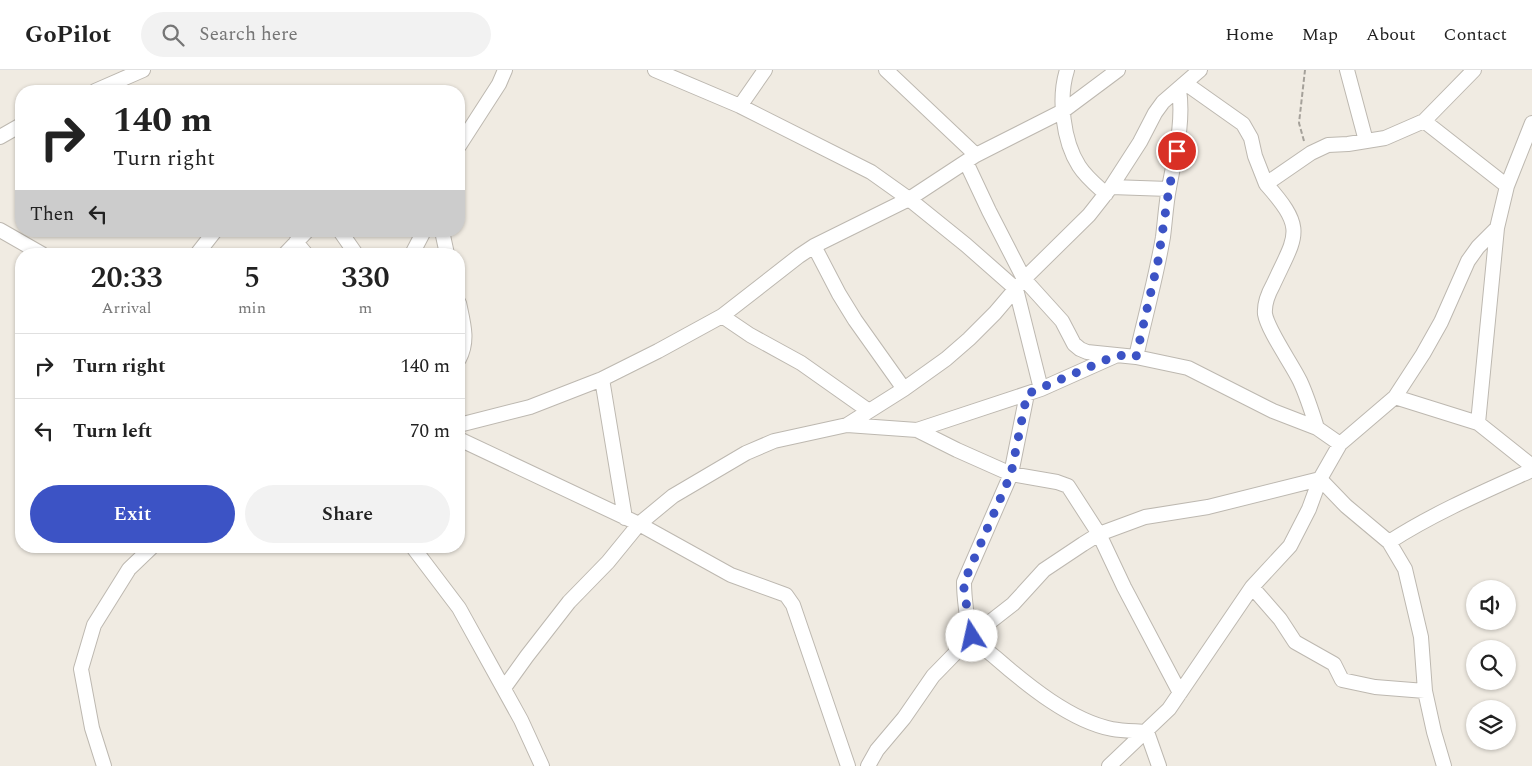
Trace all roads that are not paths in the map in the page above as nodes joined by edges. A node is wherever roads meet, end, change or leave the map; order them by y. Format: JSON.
{"nodes":[{"id":1,"x":143,"y":70,"type":"edge"},
{"id":2,"x":505,"y":70,"type":"edge"},
{"id":3,"x":655,"y":70,"type":"edge"},
{"id":4,"x":765,"y":70,"type":"edge"},
{"id":5,"x":886,"y":70,"type":"edge"},
{"id":6,"x":1067,"y":70,"type":"edge"},
{"id":7,"x":1118,"y":70,"type":"edge"},
{"id":8,"x":1347,"y":70,"type":"edge"},
{"id":9,"x":1474,"y":70,"type":"edge"},
{"id":10,"x":1188,"y":78,"type":"edge"},
{"id":11,"x":120,"y":81,"type":"edge"},
{"id":12,"x":740,"y":106,"type":"junction"},
{"id":13,"x":1063,"y":111,"type":"junction"},
{"id":14,"x":1424,"y":121,"type":"junction"},
{"id":15,"x":1532,"y":123,"type":"edge"},
{"id":16,"x":15,"y":128,"type":"edge"},
{"id":17,"x":0,"y":137,"type":"edge"},
{"id":18,"x":465,"y":137,"type":"edge"},
{"id":19,"x":1366,"y":141,"type":"junction"},
{"id":20,"x":971,"y":159,"type":"junction"},
{"id":21,"x":1266,"y":184,"type":"junction"},
{"id":22,"x":1507,"y":186,"type":"junction"},
{"id":23,"x":1169,"y":189,"type":"junction"},
{"id":24,"x":1109,"y":191,"type":"junction"},
{"id":25,"x":908,"y":199,"type":"junction"},
{"id":26,"x":1497,"y":228,"type":"junction"},
{"id":27,"x":0,"y":230,"type":"edge"},
{"id":28,"x":206,"y":237,"type":"edge"},
{"id":29,"x":299,"y":237,"type":"edge"},
{"id":30,"x":344,"y":237,"type":"edge"},
{"id":31,"x":814,"y":246,"type":"junction"},
{"id":32,"x":32,"y":248,"type":"edge"},
{"id":33,"x":200,"y":248,"type":"edge"},
{"id":34,"x":290,"y":248,"type":"edge"},
{"id":35,"x":352,"y":248,"type":"edge"},
{"id":36,"x":1020,"y":284,"type":"junction"},
{"id":37,"x":722,"y":316,"type":"junction"},
{"id":38,"x":1117,"y":355,"type":"junction"},
{"id":39,"x":1136,"y":357,"type":"junction"},
{"id":40,"x":602,"y":379,"type":"junction"},
{"id":41,"x":904,"y":389,"type":"junction"},
{"id":42,"x":1040,"y":389,"type":"junction"},
{"id":43,"x":1027,"y":394,"type":"junction"},
{"id":44,"x":1395,"y":397,"type":"junction"},
{"id":45,"x":869,"y":411,"type":"junction"},
{"id":46,"x":1478,"y":423,"type":"junction"},
{"id":47,"x":465,"y":424,"type":"edge"},
{"id":48,"x":847,"y":425,"type":"junction"},
{"id":49,"x":1317,"y":428,"type":"junction"},
{"id":50,"x":917,"y":430,"type":"junction"},
{"id":51,"x":465,"y":442,"type":"edge"},
{"id":52,"x":1340,"y":444,"type":"junction"},
{"id":53,"x":1532,"y":466,"type":"edge"},
{"id":54,"x":1532,"y":470,"type":"edge"},
{"id":55,"x":1011,"y":474,"type":"junction"},
{"id":56,"x":1320,"y":479,"type":"junction"},
{"id":57,"x":625,"y":518,"type":"junction"},
{"id":58,"x":639,"y":524,"type":"junction"},
{"id":59,"x":1099,"y":534,"type":"junction"},
{"id":60,"x":1389,"y":542,"type":"junction"},
{"id":61,"x":146,"y":553,"type":"edge"},
{"id":62,"x":417,"y":553,"type":"edge"},
{"id":63,"x":1252,"y":587,"type":"junction"},
{"id":64,"x":972,"y":636,"type":"junction"},
{"id":65,"x":504,"y":688,"type":"junction"},
{"id":66,"x":1425,"y":690,"type":"junction"},
{"id":67,"x":1180,"y":693,"type":"junction"},
{"id":68,"x":1147,"y":732,"type":"junction"},
{"id":69,"x":104,"y":766,"type":"edge"},
{"id":70,"x":542,"y":766,"type":"edge"},
{"id":71,"x":848,"y":766,"type":"edge"},
{"id":72,"x":868,"y":766,"type":"edge"},
{"id":73,"x":1109,"y":766,"type":"edge"},
{"id":74,"x":1159,"y":766,"type":"edge"},
{"id":75,"x":1444,"y":766,"type":"edge"}],
"edges":[{"from":1,"to":11,"type":"street"},
{"from":2,"to":18,"type":"street"},
{"from":3,"to":12,"type":"street"},
{"from":4,"to":12,"type":"street"},
{"from":5,"to":20,"type":"street"},
{"from":6,"to":13,"type":"street"},
{"from":7,"to":13,"type":"street"},
{"from":8,"to":19,"type":"street"},
{"from":9,"to":14,"type":"street"},
{"from":10,"to":21,"type":"street"},
{"from":10,"to":23,"type":"street"},
{"from":10,"to":24,"type":"street"},
{"from":12,"to":25,"type":"street"},
{"from":13,"to":20,"type":"street"},
{"from":13,"to":24,"type":"street"},
{"from":14,"to":19,"type":"street"},
{"from":14,"to":22,"type":"street"},
{"from":15,"to":22,"type":"street"},
{"from":16,"to":17,"type":"street"},
{"from":19,"to":21,"type":"street"},
{"from":20,"to":25,"type":"street"},
{"from":20,"to":36,"type":"street"},
{"from":21,"to":49,"type":"street"},
{"from":22,"to":26,"type":"street"},
{"from":23,"to":24,"type":"street"},
{"from":23,"to":39,"type":"street"},
{"from":24,"to":36,"type":"street"},
{"from":25,"to":31,"type":"street"},
{"from":25,"to":36,"type":"street"},
{"from":26,"to":44,"type":"street"},
{"from":26,"to":46,"type":"street"},
{"from":27,"to":32,"type":"street"},
{"from":28,"to":33,"type":"street"},
{"from":29,"to":34,"type":"street"},
{"from":30,"to":35,"type":"street"},
{"from":31,"to":37,"type":"street"},
{"from":31,"to":41,"type":"street"},
{"from":36,"to":38,"type":"street"},
{"from":36,"to":41,"type":"street"},
{"from":36,"to":42,"type":"street"},
{"from":37,"to":40,"type":"street"},
{"from":37,"to":45,"type":"street"},
{"from":38,"to":39,"type":"street"},
{"from":38,"to":42,"type":"street"},
{"from":39,"to":49,"type":"street"},
{"from":40,"to":47,"type":"street"},
{"from":40,"to":57,"type":"street"},
{"from":41,"to":45,"type":"street"},
{"from":42,"to":43,"type":"street"},
{"from":43,"to":50,"type":"street"},
{"from":43,"to":55,"type":"street"},
{"from":44,"to":46,"type":"street"},
{"from":44,"to":52,"type":"street"},
{"from":45,"to":48,"type":"street"},
{"from":46,"to":53,"type":"street"},
{"from":48,"to":50,"type":"street"},
{"from":48,"to":58,"type":"street"},
{"from":49,"to":52,"type":"street"},
{"from":50,"to":55,"type":"street"},
{"from":51,"to":57,"type":"street"},
{"from":52,"to":56,"type":"street"},
{"from":54,"to":60,"type":"street"},
{"from":55,"to":59,"type":"street"},
{"from":55,"to":64,"type":"street"},
{"from":56,"to":59,"type":"street"},
{"from":56,"to":60,"type":"street"},
{"from":56,"to":63,"type":"street"},
{"from":57,"to":58,"type":"street"},
{"from":58,"to":65,"type":"street"},
{"from":58,"to":71,"type":"street"},
{"from":59,"to":64,"type":"street"},
{"from":59,"to":67,"type":"street"},
{"from":60,"to":66,"type":"street"},
{"from":61,"to":69,"type":"street"},
{"from":62,"to":65,"type":"street"},
{"from":63,"to":66,"type":"street"},
{"from":63,"to":67,"type":"street"},
{"from":64,"to":68,"type":"street"},
{"from":64,"to":72,"type":"street"},
{"from":65,"to":70,"type":"street"},
{"from":66,"to":75,"type":"street"},
{"from":67,"to":68,"type":"street"},
{"from":68,"to":73,"type":"street"},
{"from":68,"to":74,"type":"street"}]}
